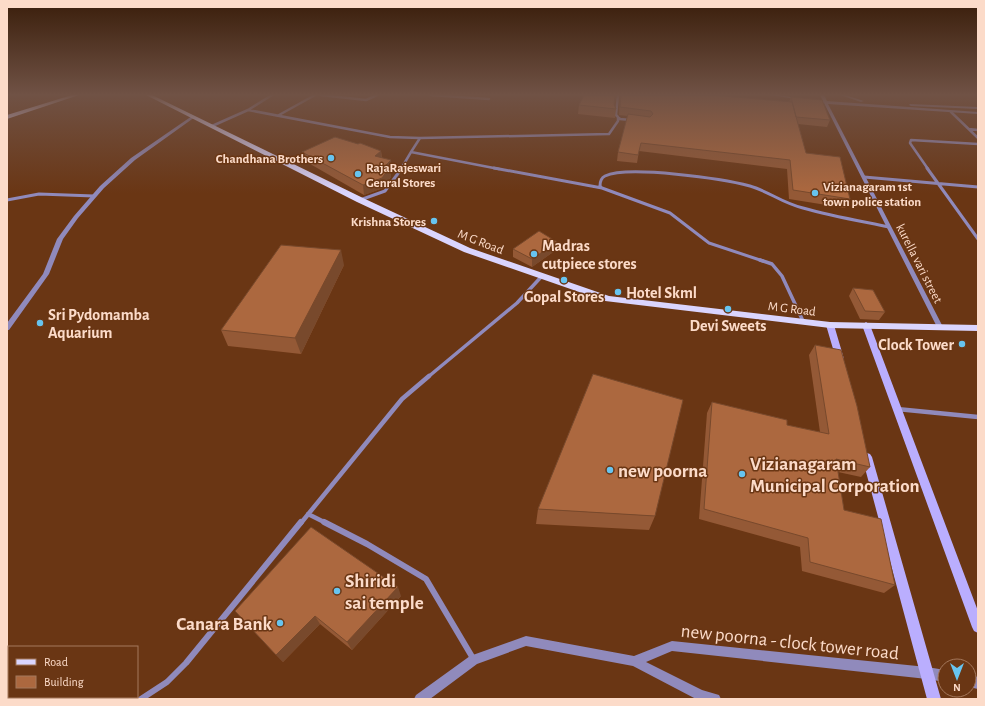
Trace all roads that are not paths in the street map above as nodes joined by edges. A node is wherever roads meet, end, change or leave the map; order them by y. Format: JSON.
{"nodes":[{"id":1,"x":177,"y":128,"type":"edge"},
{"id":2,"x":216,"y":128,"type":"edge"},
{"id":3,"x":346,"y":128,"type":"edge"},
{"id":4,"x":613,"y":128,"type":"edge"},
{"id":5,"x":839,"y":128,"type":"edge"},
{"id":6,"x":968,"y":129,"type":"joint"},
{"id":7,"x":978,"y":130,"type":"edge"},
{"id":8,"x":420,"y":138,"type":"junction"},
{"id":9,"x":978,"y":138,"type":"edge"},
{"id":10,"x":978,"y":144,"type":"edge"},
{"id":11,"x":411,"y":152,"type":"junction"},
{"id":12,"x":864,"y":177,"type":"junction"},
{"id":13,"x":938,"y":184,"type":"junction"},
{"id":14,"x":978,"y":187,"type":"edge"},
{"id":15,"x":602,"y":188,"type":"junction"},
{"id":16,"x":94,"y":196,"type":"junction"},
{"id":17,"x":7,"y":200,"type":"edge"},
{"id":18,"x":360,"y":200,"type":"junction"},
{"id":19,"x":889,"y":227,"type":"junction"},
{"id":20,"x":978,"y":239,"type":"edge"},
{"id":21,"x":542,"y":276,"type":"junction"},
{"id":22,"x":803,"y":321,"type":"junction"},
{"id":23,"x":830,"y":324,"type":"junction"},
{"id":24,"x":866,"y":325,"type":"junction"},
{"id":25,"x":940,"y":327,"type":"junction"},
{"id":26,"x":7,"y":328,"type":"edge"},
{"id":27,"x":978,"y":328,"type":"edge"},
{"id":28,"x":843,"y":370,"type":"edge"},
{"id":29,"x":897,"y":409,"type":"junction"},
{"id":30,"x":978,"y":417,"type":"edge"},
{"id":31,"x":864,"y":446,"type":"edge"},
{"id":32,"x":308,"y":514,"type":"junction"},
{"id":33,"x":978,"y":627,"type":"edge"},
{"id":34,"x":474,"y":660,"type":"junction"},
{"id":35,"x":634,"y":661,"type":"junction"},
{"id":36,"x":927,"y":673,"type":"junction"},
{"id":37,"x":937,"y":675,"type":"edge"},
{"id":38,"x":141,"y":699,"type":"edge"},
{"id":39,"x":420,"y":699,"type":"edge"},
{"id":40,"x":715,"y":699,"type":"edge"},
{"id":41,"x":934,"y":699,"type":"edge"}],
"edges":[{"from":1,"to":16,"type":"street"},
{"from":2,"to":18,"type":"main road","name":"M G Road"},
{"from":3,"to":8,"type":"street"},
{"from":4,"to":8,"type":"street"},
{"from":5,"to":12,"type":"street","name":"kurella vari street"},
{"from":6,"to":7,"type":"street"},
{"from":6,"to":9,"type":"street"},
{"from":8,"to":11,"type":"street"},
{"from":10,"to":13,"type":"street"},
{"from":11,"to":15,"type":"street"},
{"from":11,"to":18,"type":"street"},
{"from":12,"to":13,"type":"street"},
{"from":12,"to":19,"type":"street","name":"kurella vari street"},
{"from":13,"to":14,"type":"street"},
{"from":13,"to":20,"type":"street"},
{"from":15,"to":19,"type":"street"},
{"from":15,"to":22,"type":"street"},
{"from":16,"to":17,"type":"street"},
{"from":16,"to":26,"type":"street"},
{"from":18,"to":21,"type":"main road","name":"M G Road"},
{"from":19,"to":25,"type":"street","name":"kurella vari street"},
{"from":21,"to":22,"type":"main road","name":"M G Road"},
{"from":21,"to":32,"type":"street"},
{"from":22,"to":23,"type":"main road","name":"M G Road"},
{"from":23,"to":24,"type":"main road","name":"M G Road"},
{"from":23,"to":28,"type":"main road"},
{"from":24,"to":25,"type":"main road","name":"M G Road"},
{"from":24,"to":29,"type":"main road"},
{"from":25,"to":27,"type":"main road","name":"M G Road"},
{"from":29,"to":30,"type":"street"},
{"from":29,"to":33,"type":"main road"},
{"from":31,"to":36,"type":"main road"},
{"from":32,"to":34,"type":"street"},
{"from":32,"to":38,"type":"street"},
{"from":34,"to":35,"type":"street"},
{"from":34,"to":39,"type":"street"},
{"from":35,"to":36,"type":"street","name":"new poorna - clock tower road"},
{"from":35,"to":40,"type":"street"},
{"from":36,"to":37,"type":"street","name":"new poorna - clock tower road"},
{"from":36,"to":41,"type":"main road"}]}
